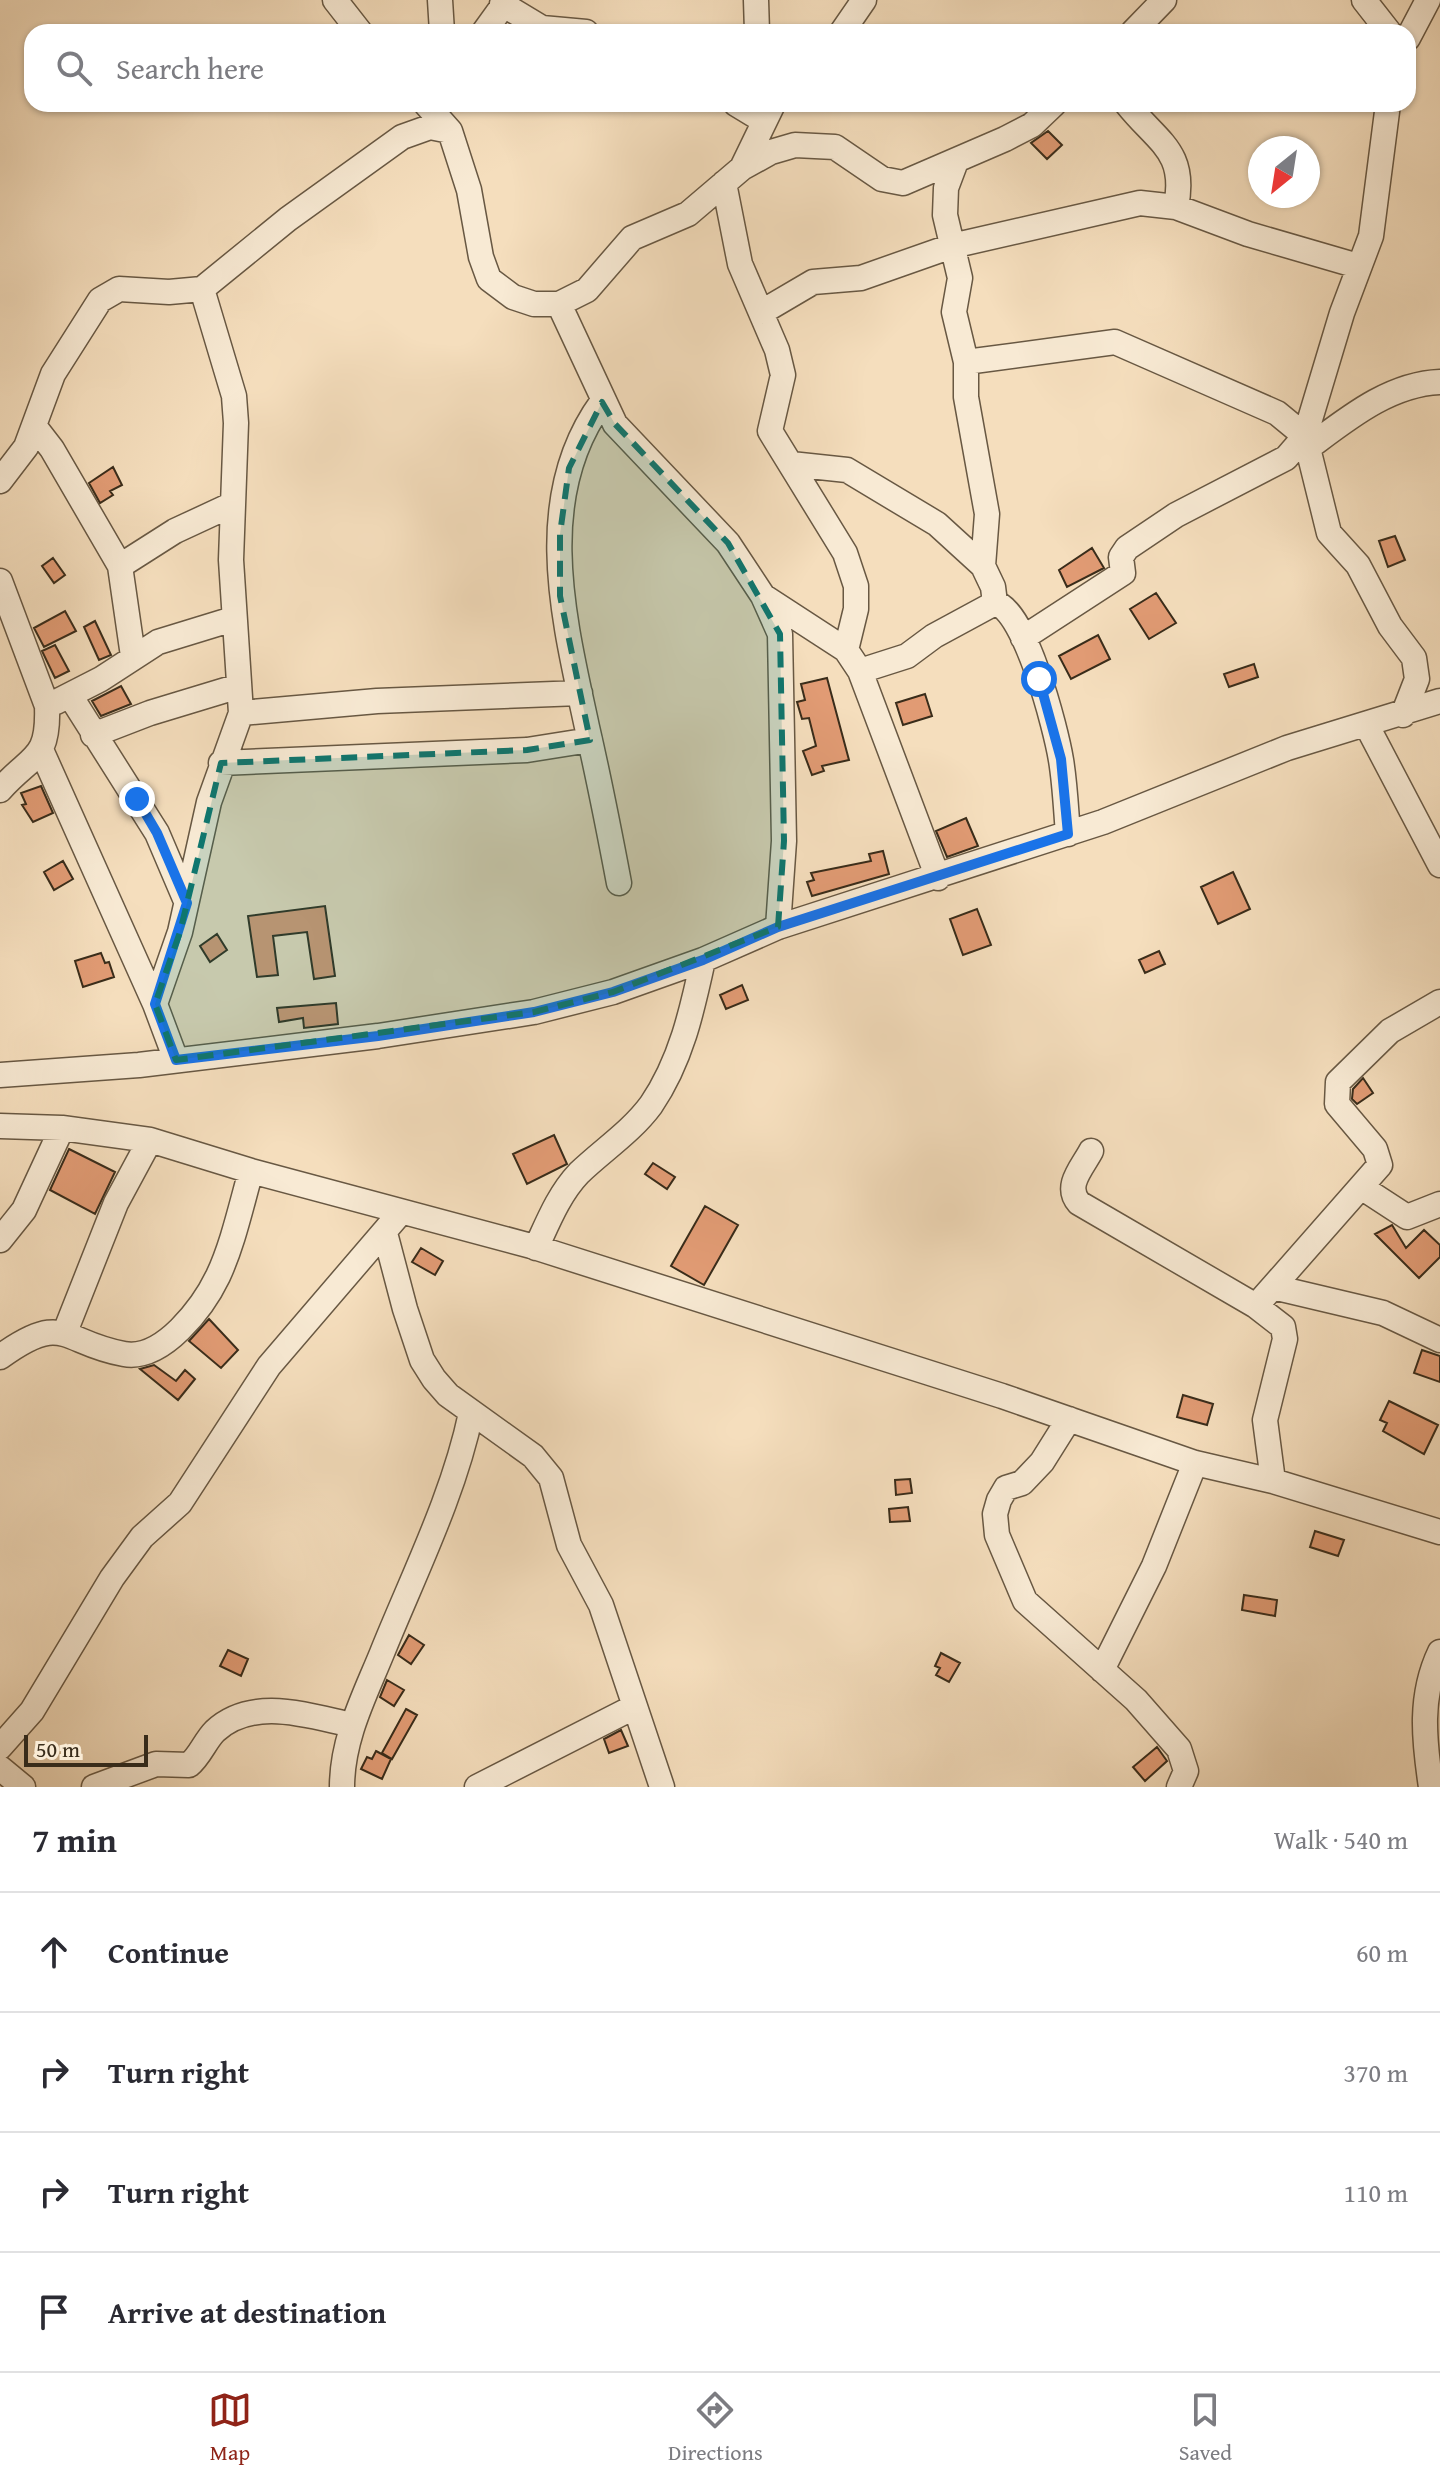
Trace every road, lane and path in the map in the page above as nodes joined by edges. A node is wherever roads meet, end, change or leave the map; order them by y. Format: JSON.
{"nodes":[{"id":1,"x":335,"y":0,"type":"edge"},
{"id":2,"x":440,"y":0,"type":"edge"},
{"id":3,"x":756,"y":0,"type":"edge"},
{"id":4,"x":864,"y":0,"type":"edge"},
{"id":5,"x":1164,"y":0,"type":"edge"},
{"id":6,"x":1364,"y":0,"type":"edge"},
{"id":7,"x":1428,"y":0,"type":"edge"},
{"id":8,"x":504,"y":2,"type":"edge"},
{"id":9,"x":354,"y":24,"type":"edge"},
{"id":10,"x":442,"y":24,"type":"edge"},
{"id":11,"x":489,"y":24,"type":"edge"},
{"id":12,"x":536,"y":24,"type":"edge"},
{"id":13,"x":757,"y":24,"type":"edge"},
{"id":14,"x":848,"y":24,"type":"edge"},
{"id":15,"x":1141,"y":24,"type":"edge"},
{"id":16,"x":1383,"y":24,"type":"edge"},
{"id":17,"x":1415,"y":24,"type":"edge"},
{"id":18,"x":436,"y":112,"type":"edge"},
{"id":19,"x":766,"y":112,"type":"edge"},
{"id":20,"x":1046,"y":112,"type":"edge"},
{"id":21,"x":1134,"y":112,"type":"edge"},
{"id":22,"x":1387,"y":112,"type":"edge"},
{"id":23,"x":450,"y":131,"type":"junction"},
{"id":24,"x":955,"y":164,"type":"junction"},
{"id":25,"x":733,"y":176,"type":"junction"},
{"id":26,"x":1176,"y":207,"type":"junction"},
{"id":27,"x":952,"y":246,"type":"junction"},
{"id":28,"x":1358,"y":266,"type":"junction"},
{"id":29,"x":202,"y":289,"type":"junction"},
{"id":30,"x":559,"y":304,"type":"junction"},
{"id":31,"x":762,"y":312,"type":"junction"},
{"id":32,"x":966,"y":362,"type":"junction"},
{"id":33,"x":1440,"y":382,"type":"edge"},
{"id":34,"x":602,"y":402,"type":"junction"},
{"id":35,"x":35,"y":427,"type":"junction"},
{"id":36,"x":1306,"y":442,"type":"junction"},
{"id":37,"x":791,"y":464,"type":"junction"},
{"id":38,"x":0,"y":481,"type":"edge"},
{"id":39,"x":231,"y":505,"type":"junction"},
{"id":40,"x":120,"y":566,"type":"junction"},
{"id":41,"x":983,"y":566,"type":"junction"},
{"id":42,"x":0,"y":581,"type":"edge"},
{"id":43,"x":763,"y":596,"type":"junction"},
{"id":44,"x":995,"y":603,"type":"junction"},
{"id":45,"x":233,"y":619,"type":"junction"},
{"id":46,"x":1023,"y":638,"type":"junction"},
{"id":47,"x":846,"y":650,"type":"junction"},
{"id":48,"x":133,"y":656,"type":"junction"},
{"id":49,"x":860,"y":671,"type":"junction"},
{"id":50,"x":239,"y":686,"type":"junction"},
{"id":51,"x":580,"y":693,"type":"junction"},
{"id":52,"x":71,"y":697,"type":"junction"},
{"id":53,"x":1440,"y":701,"type":"edge"},
{"id":54,"x":47,"y":706,"type":"junction"},
{"id":55,"x":241,"y":713,"type":"junction"},
{"id":56,"x":1403,"y":715,"type":"junction"},
{"id":57,"x":1366,"y":724,"type":"junction"},
{"id":58,"x":93,"y":735,"type":"junction"},
{"id":59,"x":590,"y":740,"type":"junction"},
{"id":60,"x":42,"y":752,"type":"junction"},
{"id":61,"x":221,"y":763,"type":"junction"},
{"id":62,"x":0,"y":790,"type":"edge"},
{"id":63,"x":1068,"y":834,"type":"junction"},
{"id":64,"x":1440,"y":865,"type":"edge"},
{"id":65,"x":938,"y":878,"type":"junction"},
{"id":66,"x":619,"y":883,"type":"dead end"},
{"id":67,"x":187,"y":903,"type":"junction"},
{"id":68,"x":778,"y":927,"type":"junction"},
{"id":69,"x":703,"y":960,"type":"junction"},
{"id":70,"x":1440,"y":1002,"type":"edge"},
{"id":71,"x":155,"y":1004,"type":"junction"},
{"id":72,"x":176,"y":1060,"type":"junction"},
{"id":73,"x":0,"y":1075,"type":"edge"},
{"id":74,"x":0,"y":1126,"type":"edge"},
{"id":75,"x":62,"y":1128,"type":"junction"},
{"id":76,"x":150,"y":1140,"type":"junction"},
{"id":77,"x":1091,"y":1151,"type":"dead end"},
{"id":78,"x":251,"y":1171,"type":"junction"},
{"id":79,"x":1361,"y":1187,"type":"junction"},
{"id":80,"x":1440,"y":1204,"type":"edge"},
{"id":81,"x":401,"y":1212,"type":"junction"},
{"id":82,"x":385,"y":1233,"type":"junction"},
{"id":83,"x":0,"y":1240,"type":"edge"},
{"id":84,"x":536,"y":1248,"type":"junction"},
{"id":85,"x":1273,"y":1287,"type":"junction"},
{"id":86,"x":1256,"y":1306,"type":"junction"},
{"id":87,"x":65,"y":1332,"type":"junction"},
{"id":88,"x":1440,"y":1340,"type":"edge"},
{"id":89,"x":0,"y":1357,"type":"edge"},
{"id":90,"x":471,"y":1413,"type":"junction"},
{"id":91,"x":1069,"y":1419,"type":"junction"},
{"id":92,"x":1195,"y":1463,"type":"junction"},
{"id":93,"x":1273,"y":1481,"type":"junction"},
{"id":94,"x":1440,"y":1532,"type":"edge"},
{"id":95,"x":1438,"y":1661,"type":"edge"},
{"id":96,"x":1102,"y":1670,"type":"junction"},
{"id":97,"x":634,"y":1707,"type":"junction"},
{"id":98,"x":352,"y":1725,"type":"junction"},
{"id":99,"x":0,"y":1747,"type":"edge"},
{"id":100,"x":0,"y":1768,"type":"edge"},
{"id":101,"x":23,"y":1787,"type":"edge"},
{"id":102,"x":94,"y":1787,"type":"edge"},
{"id":103,"x":342,"y":1787,"type":"edge"},
{"id":104,"x":477,"y":1787,"type":"edge"},
{"id":105,"x":662,"y":1787,"type":"edge"},
{"id":106,"x":1179,"y":1787,"type":"edge"},
{"id":107,"x":1431,"y":1787,"type":"edge"}],
"edges":[{"from":1,"to":9,"type":"street"},
{"from":2,"to":10,"type":"street"},
{"from":3,"to":13,"type":"street"},
{"from":4,"to":14,"type":"street"},
{"from":5,"to":15,"type":"street"},
{"from":6,"to":16,"type":"street"},
{"from":7,"to":17,"type":"street"},
{"from":8,"to":11,"type":"street"},
{"from":8,"to":12,"type":"street"},
{"from":18,"to":23,"type":"street"},
{"from":19,"to":25,"type":"street"},
{"from":20,"to":24,"type":"street"},
{"from":21,"to":26,"type":"street"},
{"from":22,"to":28,"type":"street"},
{"from":23,"to":29,"type":"street"},
{"from":23,"to":30,"type":"street"},
{"from":24,"to":25,"type":"street"},
{"from":24,"to":27,"type":"street"},
{"from":25,"to":30,"type":"street"},
{"from":25,"to":31,"type":"street"},
{"from":26,"to":27,"type":"street"},
{"from":26,"to":28,"type":"street"},
{"from":27,"to":31,"type":"street"},
{"from":27,"to":32,"type":"street"},
{"from":28,"to":36,"type":"street"},
{"from":29,"to":35,"type":"street"},
{"from":29,"to":39,"type":"street"},
{"from":30,"to":34,"type":"street"},
{"from":31,"to":37,"type":"street"},
{"from":32,"to":36,"type":"street"},
{"from":32,"to":41,"type":"street"},
{"from":33,"to":36,"type":"street"},
{"from":34,"to":43,"type":"street"},
{"from":34,"to":51,"type":"street"},
{"from":35,"to":38,"type":"street"},
{"from":35,"to":40,"type":"street"},
{"from":36,"to":46,"type":"street"},
{"from":36,"to":56,"type":"street"},
{"from":37,"to":41,"type":"street"},
{"from":37,"to":47,"type":"street"},
{"from":39,"to":40,"type":"street"},
{"from":39,"to":45,"type":"street"},
{"from":40,"to":48,"type":"street"},
{"from":41,"to":44,"type":"street"},
{"from":42,"to":54,"type":"street"},
{"from":43,"to":47,"type":"street"},
{"from":43,"to":68,"type":"street"},
{"from":44,"to":46,"type":"street"},
{"from":44,"to":49,"type":"street"},
{"from":45,"to":48,"type":"street"},
{"from":45,"to":50,"type":"street"},
{"from":46,"to":63,"type":"street"},
{"from":47,"to":49,"type":"street"},
{"from":48,"to":52,"type":"street"},
{"from":49,"to":65,"type":"street"},
{"from":50,"to":55,"type":"street"},
{"from":50,"to":58,"type":"street"},
{"from":51,"to":55,"type":"street"},
{"from":51,"to":59,"type":"street"},
{"from":52,"to":54,"type":"street"},
{"from":52,"to":58,"type":"street"},
{"from":53,"to":56,"type":"street"},
{"from":54,"to":60,"type":"street"},
{"from":55,"to":61,"type":"street"},
{"from":56,"to":57,"type":"street"},
{"from":57,"to":63,"type":"street"},
{"from":57,"to":64,"type":"street"},
{"from":58,"to":67,"type":"street"},
{"from":59,"to":61,"type":"street"},
{"from":59,"to":66,"type":"street"},
{"from":60,"to":62,"type":"street"},
{"from":60,"to":71,"type":"street"},
{"from":61,"to":67,"type":"street"},
{"from":63,"to":65,"type":"street"},
{"from":65,"to":68,"type":"street"},
{"from":67,"to":71,"type":"street"},
{"from":68,"to":69,"type":"street"},
{"from":69,"to":72,"type":"street"},
{"from":69,"to":84,"type":"street"},
{"from":70,"to":79,"type":"street"},
{"from":71,"to":72,"type":"street"},
{"from":72,"to":73,"type":"street"},
{"from":74,"to":75,"type":"street"},
{"from":75,"to":76,"type":"street"},
{"from":75,"to":83,"type":"street"},
{"from":76,"to":78,"type":"street"},
{"from":76,"to":87,"type":"street"},
{"from":77,"to":86,"type":"street"},
{"from":78,"to":81,"type":"street"},
{"from":78,"to":87,"type":"street"},
{"from":79,"to":80,"type":"street"},
{"from":79,"to":85,"type":"street"},
{"from":81,"to":82,"type":"street"},
{"from":81,"to":84,"type":"street"},
{"from":82,"to":90,"type":"street"},
{"from":82,"to":99,"type":"street"},
{"from":84,"to":91,"type":"street"},
{"from":85,"to":86,"type":"street"},
{"from":85,"to":88,"type":"street"},
{"from":86,"to":93,"type":"street"},
{"from":87,"to":89,"type":"street"},
{"from":90,"to":97,"type":"street"},
{"from":90,"to":98,"type":"street"},
{"from":91,"to":92,"type":"street"},
{"from":91,"to":96,"type":"street"},
{"from":92,"to":93,"type":"street"},
{"from":92,"to":96,"type":"street"},
{"from":93,"to":94,"type":"street"},
{"from":95,"to":107,"type":"street"},
{"from":96,"to":106,"type":"street"},
{"from":97,"to":104,"type":"street"},
{"from":97,"to":105,"type":"street"},
{"from":98,"to":102,"type":"street"},
{"from":98,"to":103,"type":"street"},
{"from":100,"to":101,"type":"street"}]}
